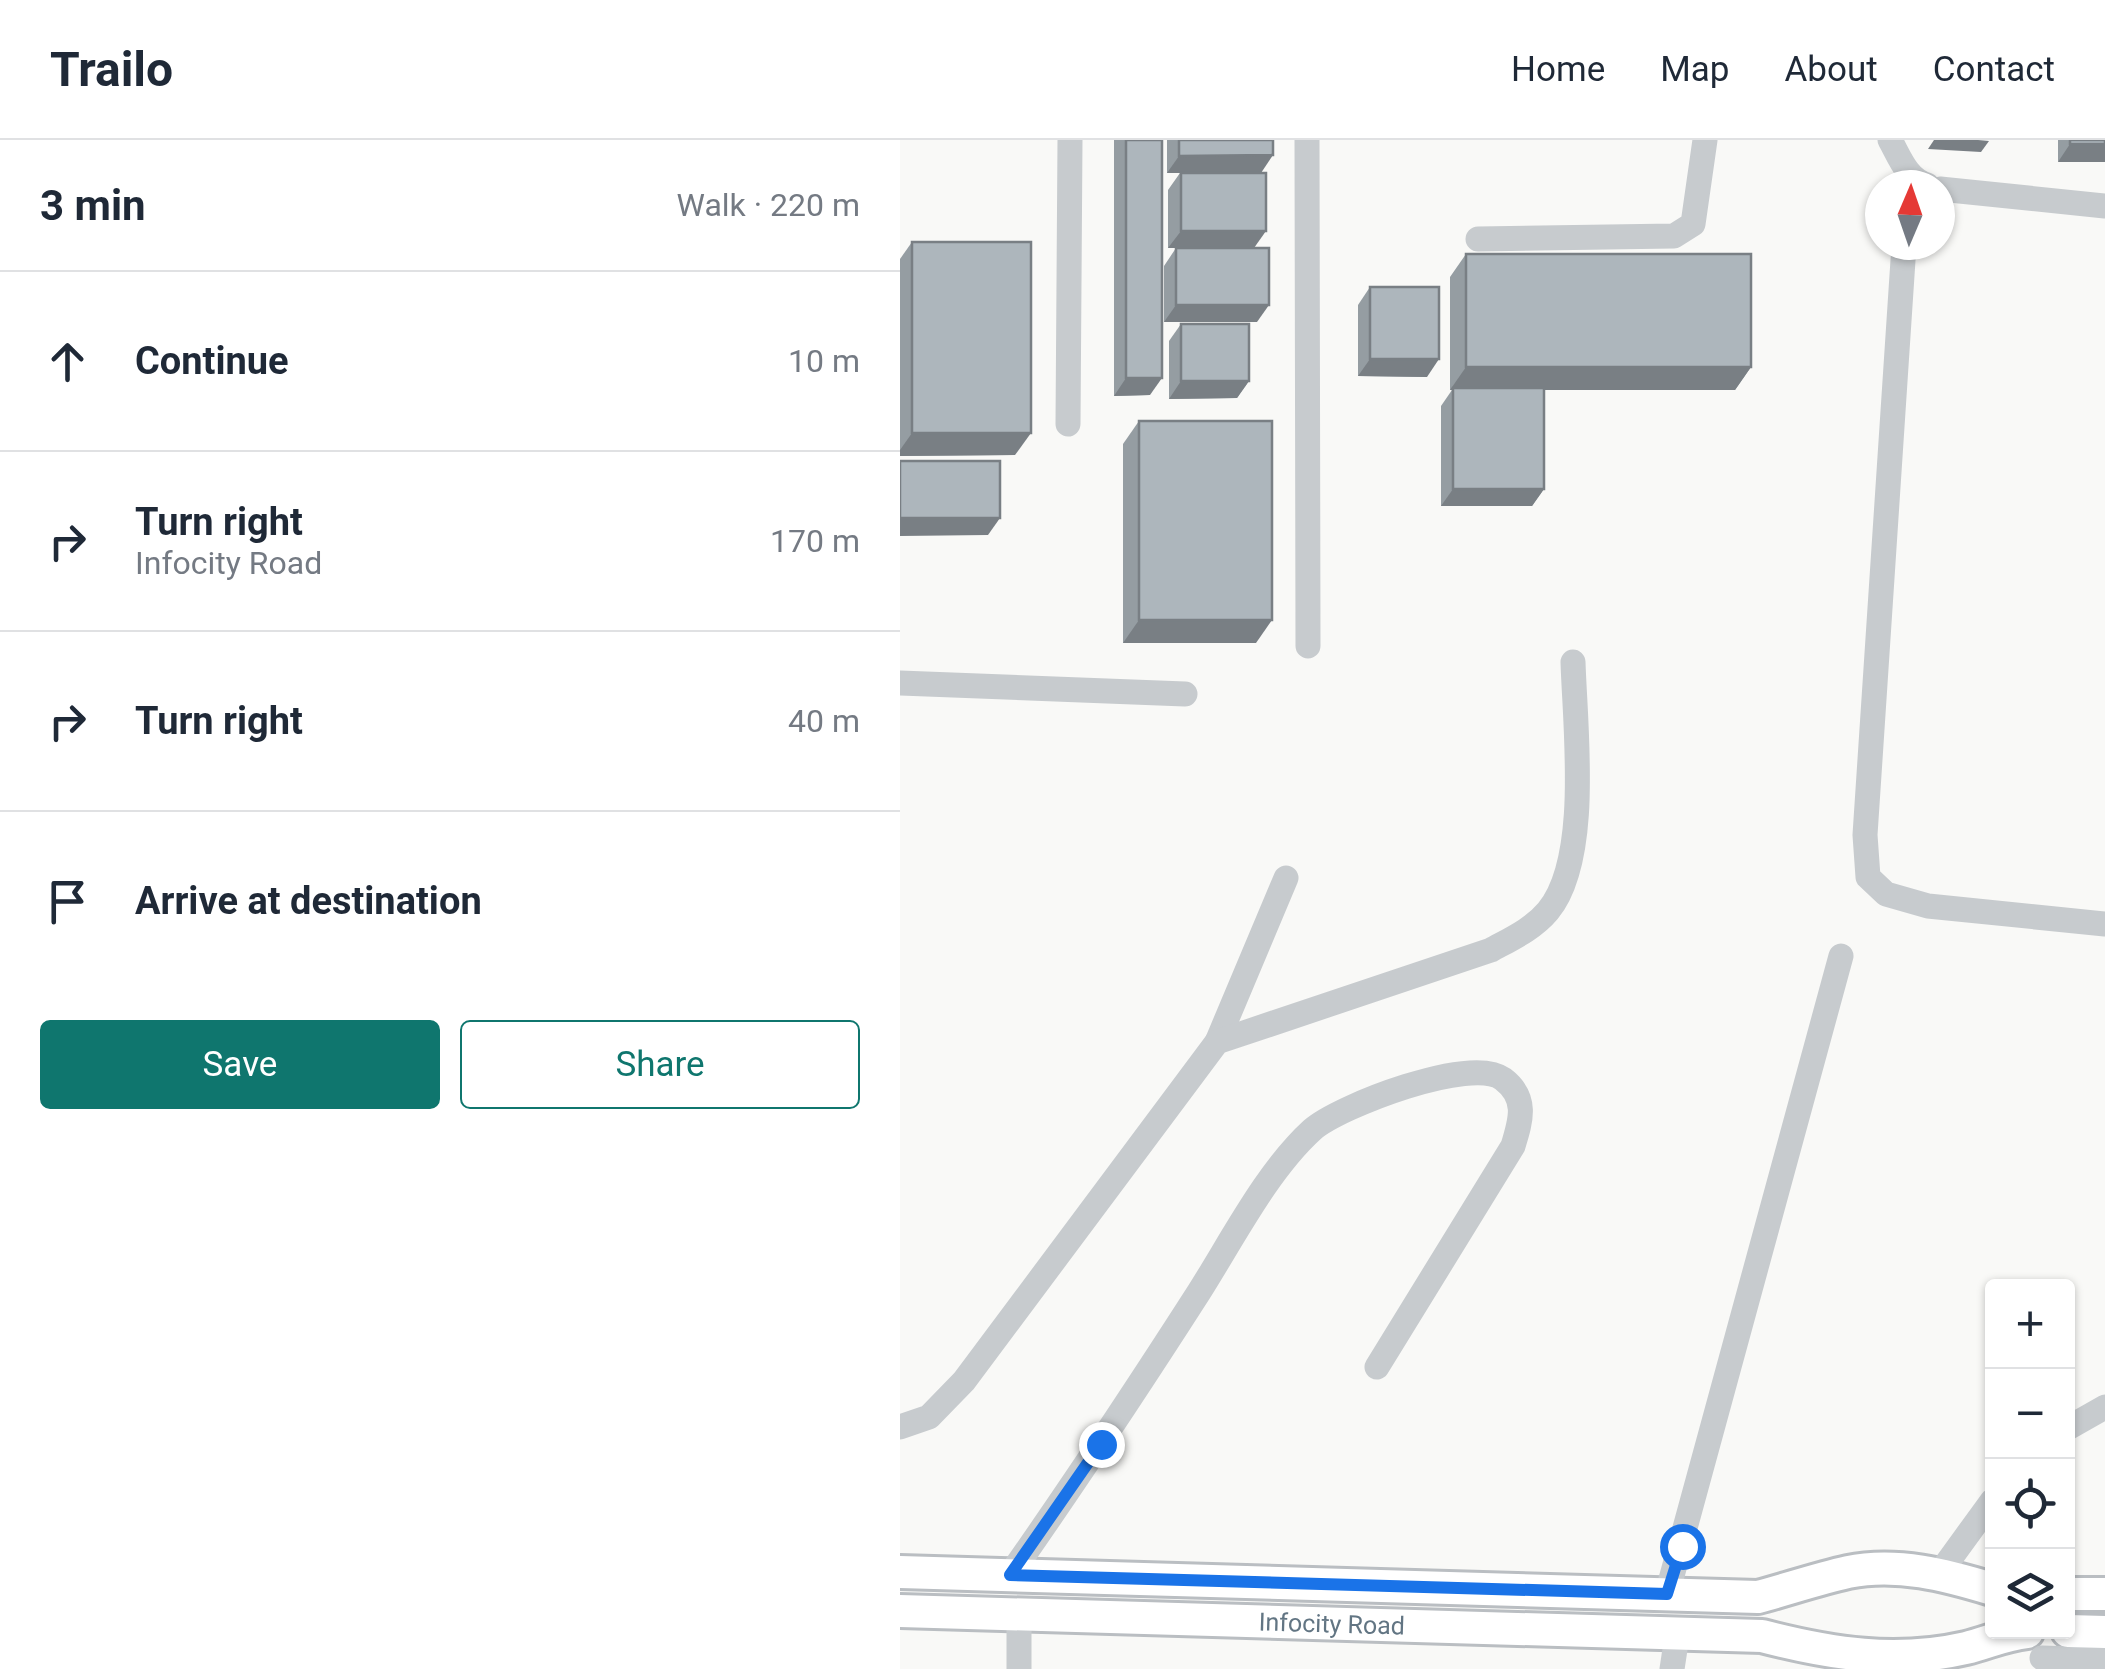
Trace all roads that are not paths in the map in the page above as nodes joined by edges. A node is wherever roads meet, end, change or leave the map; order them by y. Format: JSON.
{"nodes":[{"id":1,"x":1070,"y":140,"type":"edge"},
{"id":2,"x":1307,"y":140,"type":"edge"},
{"id":3,"x":1704,"y":140,"type":"edge"},
{"id":4,"x":1890,"y":140,"type":"edge"},
{"id":5,"x":1913,"y":170,"type":"edge"},
{"id":6,"x":1955,"y":188,"type":"edge"},
{"id":7,"x":2105,"y":206,"type":"edge"},
{"id":8,"x":1478,"y":239,"type":"dead end"},
{"id":9,"x":1903,"y":260,"type":"edge"},
{"id":10,"x":1068,"y":424,"type":"dead end"},
{"id":11,"x":1308,"y":646,"type":"dead end"},
{"id":12,"x":1573,"y":662,"type":"dead end"},
{"id":13,"x":900,"y":684,"type":"edge"},
{"id":14,"x":1185,"y":694,"type":"dead end"},
{"id":15,"x":1286,"y":878,"type":"dead end"},
{"id":16,"x":2105,"y":924,"type":"edge"},
{"id":17,"x":1842,"y":956,"type":"dead end"},
{"id":18,"x":1217,"y":1042,"type":"junction"},
{"id":19,"x":1377,"y":1367,"type":"dead end"},
{"id":20,"x":2105,"y":1407,"type":"edge"},
{"id":21,"x":2075,"y":1424,"type":"edge"},
{"id":22,"x":900,"y":1428,"type":"edge"},
{"id":23,"x":1985,"y":1512,"type":"edge"},
{"id":24,"x":900,"y":1572,"type":"edge"},
{"id":25,"x":1939,"y":1574,"type":"junction"},
{"id":26,"x":1010,"y":1575,"type":"junction"},
{"id":27,"x":1985,"y":1587,"type":"edge"},
{"id":28,"x":1667,"y":1594,"type":"junction"},
{"id":29,"x":2075,"y":1594,"type":"edge"},
{"id":30,"x":2105,"y":1594,"type":"edge"},
{"id":31,"x":1758,"y":1596,"type":"junction"},
{"id":32,"x":900,"y":1611,"type":"edge"},
{"id":33,"x":1019,"y":1616,"type":"junction"},
{"id":34,"x":2075,"y":1630,"type":"edge"},
{"id":35,"x":2105,"y":1632,"type":"edge"},
{"id":36,"x":1676,"y":1636,"type":"junction"},
{"id":37,"x":1762,"y":1636,"type":"junction"},
{"id":38,"x":2029,"y":1643,"type":"edge"},
{"id":39,"x":2105,"y":1660,"type":"edge"},
{"id":40,"x":1020,"y":1669,"type":"edge"},
{"id":41,"x":1672,"y":1669,"type":"edge"}],
"edges":[{"from":1,"to":10,"type":"street"},
{"from":2,"to":11,"type":"street"},
{"from":3,"to":8,"type":"street"},
{"from":4,"to":5,"type":"street"},
{"from":6,"to":7,"type":"street"},
{"from":9,"to":16,"type":"street"},
{"from":12,"to":18,"type":"street"},
{"from":13,"to":14,"type":"street"},
{"from":15,"to":18,"type":"street"},
{"from":17,"to":28,"type":"street"},
{"from":18,"to":22,"type":"street"},
{"from":19,"to":26,"type":"street"},
{"from":20,"to":21,"type":"street"},
{"from":23,"to":25,"type":"street"},
{"from":24,"to":26,"type":"main road","name":"Infocity Road"},
{"from":25,"to":27,"type":"main road","name":"Infocity Road"},
{"from":25,"to":31,"type":"main road","name":"Infocity Road"},
{"from":26,"to":28,"type":"main road","name":"Infocity Road"},
{"from":28,"to":31,"type":"main road","name":"Infocity Road"},
{"from":29,"to":30,"type":"main road"},
{"from":31,"to":37,"type":"main road"},
{"from":32,"to":33,"type":"main road","name":"Infocity Road"},
{"from":33,"to":36,"type":"main road","name":"Infocity Road"},
{"from":33,"to":40,"type":"street"},
{"from":34,"to":35,"type":"main road"},
{"from":36,"to":37,"type":"main road","name":"Infocity Road"},
{"from":36,"to":41,"type":"street"},
{"from":37,"to":38,"type":"main road","name":"Infocity Road"},
{"from":38,"to":39,"type":"street"}]}
